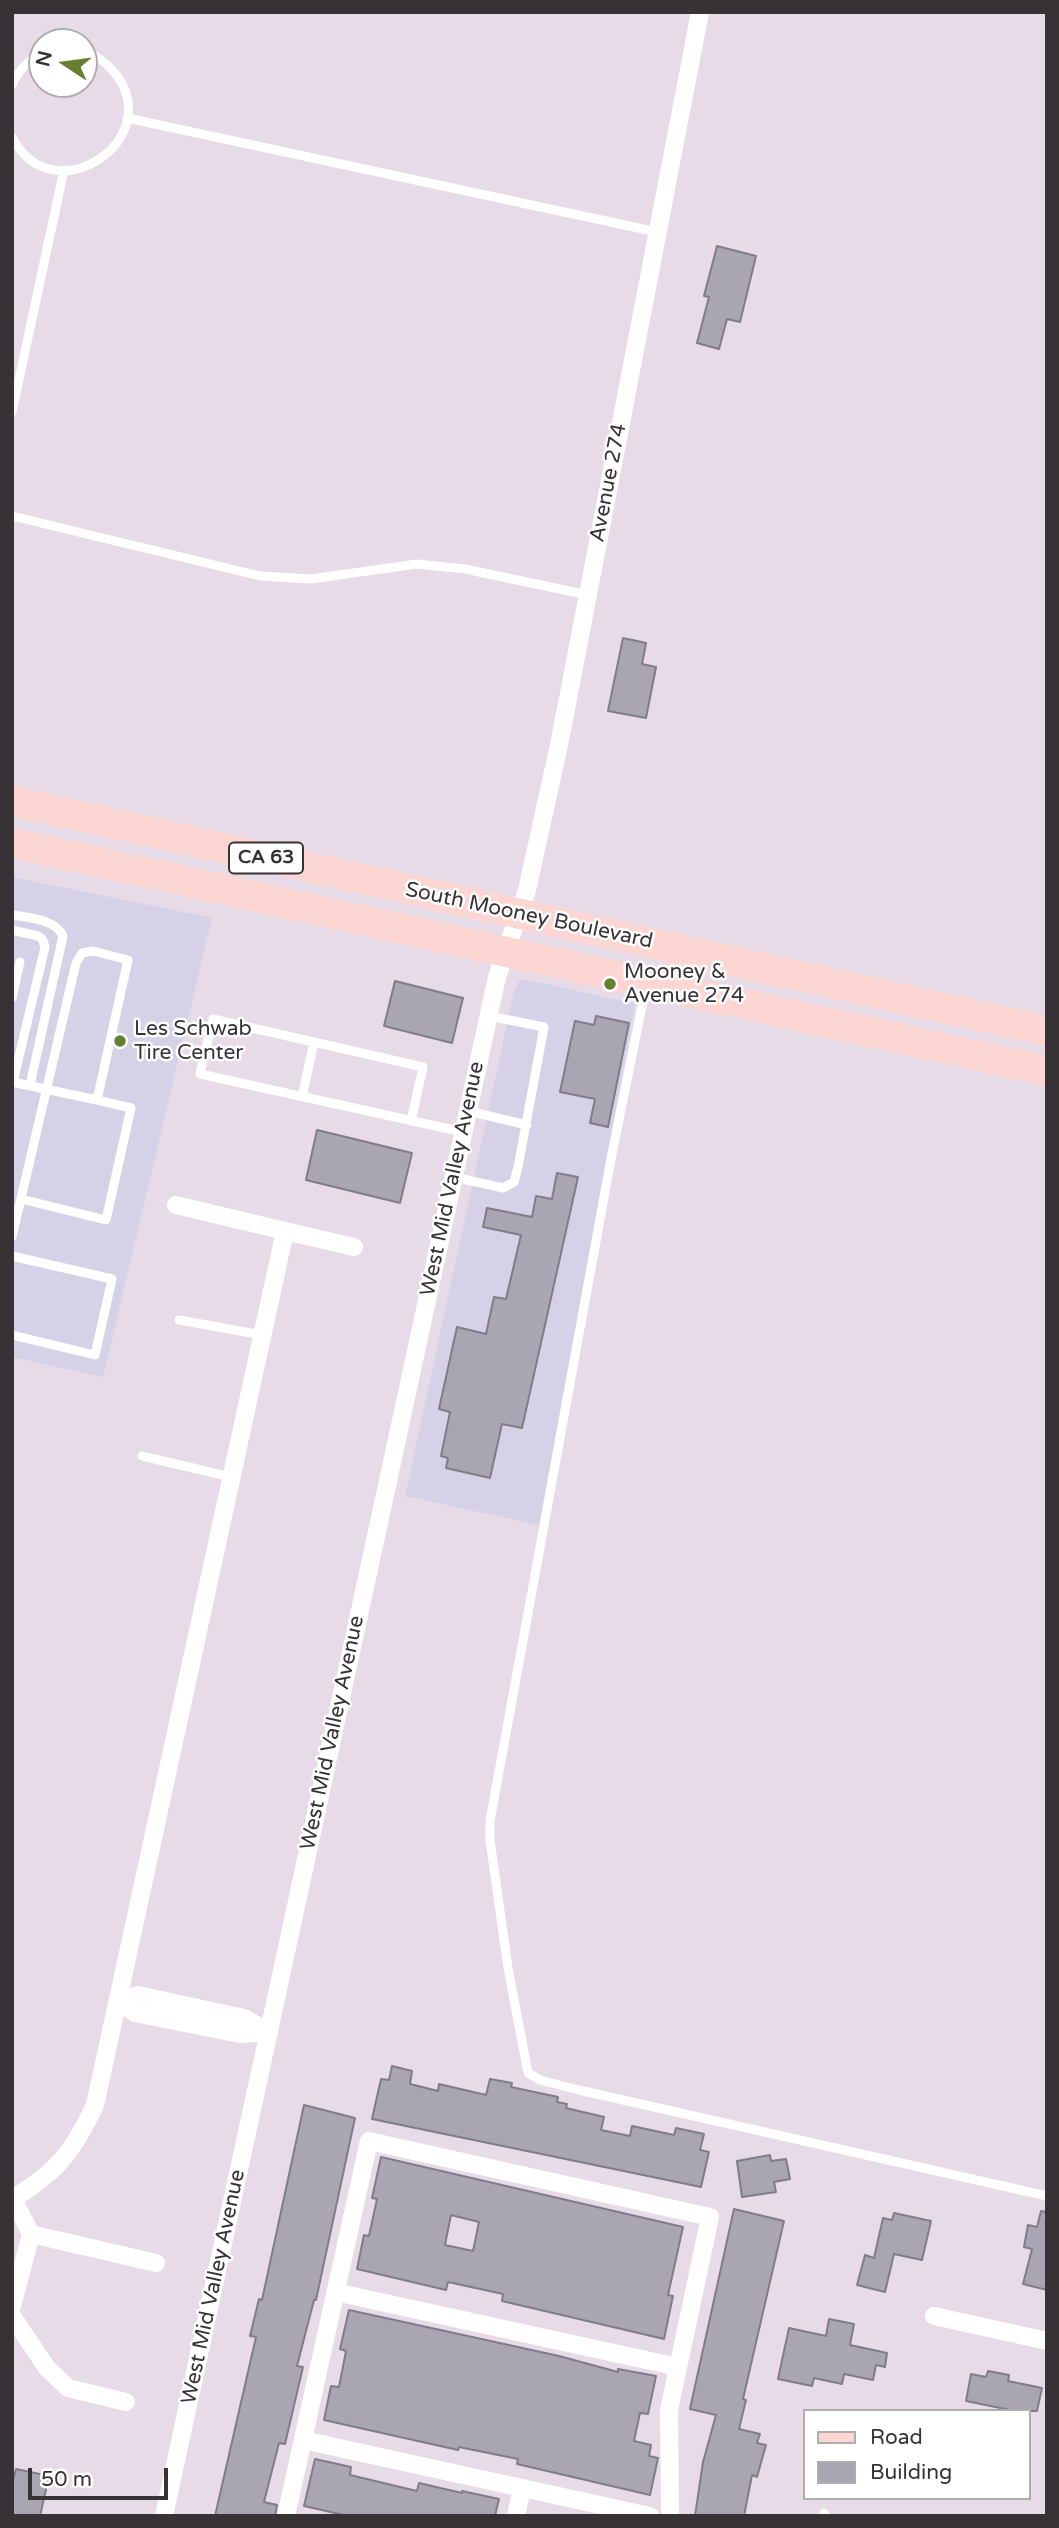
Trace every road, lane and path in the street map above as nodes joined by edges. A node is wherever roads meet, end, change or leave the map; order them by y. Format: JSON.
{"nodes":[{"id":1,"x":700,"y":12,"type":"edge"},
{"id":2,"x":98,"y":59,"type":"edge"},
{"id":3,"x":28,"y":63,"type":"edge"},
{"id":4,"x":12,"y":85,"type":"edge"},
{"id":5,"x":127,"y":118,"type":"junction"},
{"id":6,"x":12,"y":137,"type":"edge"},
{"id":7,"x":64,"y":170,"type":"junction"},
{"id":8,"x":657,"y":232,"type":"junction"},
{"id":9,"x":12,"y":412,"type":"edge"},
{"id":10,"x":12,"y":516,"type":"edge"},
{"id":11,"x":588,"y":595,"type":"junction"},
{"id":12,"x":12,"y":801,"type":"edge"},
{"id":13,"x":12,"y":820,"type":"edge"},
{"id":14,"x":12,"y":843,"type":"edge"},
{"id":15,"x":227,"y":849,"type":"junction"},
{"id":16,"x":519,"y":914,"type":"junction"},
{"id":17,"x":12,"y":915,"type":"edge"},
{"id":18,"x":12,"y":930,"type":"edge"},
{"id":19,"x":506,"y":951,"type":"junction"},
{"id":20,"x":20,"y":962,"type":"dead end"},
{"id":21,"x":647,"y":984,"type":"junction"},
{"id":22,"x":12,"y":998,"type":"edge"},
{"id":23,"x":489,"y":1016,"type":"junction"},
{"id":24,"x":1047,"y":1031,"type":"edge"},
{"id":25,"x":314,"y":1042,"type":"junction"},
{"id":26,"x":1047,"y":1071,"type":"edge"},
{"id":27,"x":13,"y":1082,"type":"edge"},
{"id":28,"x":30,"y":1086,"type":"junction"},
{"id":29,"x":47,"y":1089,"type":"junction"},
{"id":30,"x":302,"y":1097,"type":"junction"},
{"id":31,"x":97,"y":1100,"type":"junction"},
{"id":32,"x":468,"y":1111,"type":"junction"},
{"id":33,"x":411,"y":1121,"type":"junction"},
{"id":34,"x":527,"y":1125,"type":"junction"},
{"id":35,"x":463,"y":1132,"type":"junction"},
{"id":36,"x":454,"y":1177,"type":"junction"},
{"id":37,"x":21,"y":1199,"type":"junction"},
{"id":38,"x":176,"y":1205,"type":"dead end"},
{"id":39,"x":285,"y":1231,"type":"junction"},
{"id":40,"x":12,"y":1237,"type":"edge"},
{"id":41,"x":354,"y":1247,"type":"dead end"},
{"id":42,"x":12,"y":1256,"type":"edge"},
{"id":43,"x":180,"y":1320,"type":"dead end"},
{"id":44,"x":12,"y":1335,"type":"edge"},
{"id":45,"x":262,"y":1335,"type":"junction"},
{"id":46,"x":142,"y":1457,"type":"dead end"},
{"id":47,"x":230,"y":1477,"type":"junction"},
{"id":48,"x":119,"y":2001,"type":"junction"},
{"id":49,"x":269,"y":2032,"type":"junction"},
{"id":50,"x":1047,"y":2196,"type":"edge"},
{"id":51,"x":12,"y":2199,"type":"edge"},
{"id":52,"x":31,"y":2234,"type":"junction"},
{"id":53,"x":156,"y":2263,"type":"dead end"},
{"id":54,"x":335,"y":2292,"type":"junction"},
{"id":55,"x":12,"y":2306,"type":"edge"},
{"id":56,"x":12,"y":2316,"type":"edge"},
{"id":57,"x":934,"y":2316,"type":"dead end"},
{"id":58,"x":1047,"y":2341,"type":"edge"},
{"id":59,"x":678,"y":2367,"type":"junction"},
{"id":60,"x":126,"y":2402,"type":"dead end"},
{"id":61,"x":303,"y":2440,"type":"junction"},
{"id":62,"x":522,"y":2487,"type":"junction"},
{"id":63,"x":164,"y":2516,"type":"edge"},
{"id":64,"x":286,"y":2516,"type":"edge"},
{"id":65,"x":516,"y":2516,"type":"edge"},
{"id":66,"x":650,"y":2516,"type":"edge"},
{"id":67,"x":670,"y":2516,"type":"edge"}],
"edges":[{"from":1,"to":8,"type":"street","name":"Avenue 274"},
{"from":2,"to":5,"type":"lane"},
{"from":3,"to":4,"type":"lane"},
{"from":5,"to":7,"type":"lane"},
{"from":5,"to":8,"type":"lane"},
{"from":6,"to":7,"type":"lane"},
{"from":7,"to":9,"type":"lane"},
{"from":8,"to":11,"type":"street","name":"Avenue 274"},
{"from":10,"to":11,"type":"lane"},
{"from":11,"to":16,"type":"street","name":"Avenue 274"},
{"from":12,"to":15,"type":"main road","name":"South Mooney Boulevard","number":"CA 63"},
{"from":13,"to":15,"type":"main road"},
{"from":14,"to":19,"type":"main road","name":"South Mooney Boulevard","number":"CA 63"},
{"from":15,"to":16,"type":"main road","name":"South Mooney Boulevard","number":"CA 63"},
{"from":16,"to":19,"type":"street","name":"Avenue 274"},
{"from":16,"to":24,"type":"main road","name":"South Mooney Boulevard","number":"CA 63"},
{"from":17,"to":28,"type":"lane"},
{"from":18,"to":27,"type":"lane"},
{"from":19,"to":21,"type":"main road","name":"South Mooney Boulevard","number":"CA 63"},
{"from":19,"to":23,"type":"street","name":"West Mid Valley Avenue"},
{"from":20,"to":22,"type":"lane"},
{"from":21,"to":26,"type":"main road","name":"South Mooney Boulevard","number":"CA 63"},
{"from":21,"to":50,"type":"lane"},
{"from":23,"to":32,"type":"street","name":"West Mid Valley Avenue"},
{"from":23,"to":34,"type":"lane"},
{"from":25,"to":30,"type":"lane"},
{"from":25,"to":30,"type":"lane"},
{"from":25,"to":33,"type":"lane"},
{"from":27,"to":28,"type":"lane"},
{"from":28,"to":29,"type":"lane"},
{"from":29,"to":31,"type":"lane"},
{"from":29,"to":31,"type":"lane"},
{"from":29,"to":37,"type":"lane"},
{"from":30,"to":33,"type":"lane"},
{"from":31,"to":37,"type":"lane"},
{"from":32,"to":34,"type":"lane"},
{"from":32,"to":35,"type":"street","name":"West Mid Valley Avenue"},
{"from":33,"to":35,"type":"lane"},
{"from":34,"to":36,"type":"lane"},
{"from":35,"to":36,"type":"street","name":"West Mid Valley Avenue"},
{"from":36,"to":49,"type":"street","name":"West Mid Valley Avenue"},
{"from":37,"to":40,"type":"lane"},
{"from":38,"to":39,"type":"street"},
{"from":39,"to":41,"type":"street"},
{"from":39,"to":45,"type":"street"},
{"from":42,"to":44,"type":"lane"},
{"from":43,"to":45,"type":"lane"},
{"from":45,"to":47,"type":"street"},
{"from":46,"to":47,"type":"lane"},
{"from":47,"to":48,"type":"street"},
{"from":48,"to":49,"type":"street"},
{"from":48,"to":51,"type":"street"},
{"from":49,"to":63,"type":"street","name":"West Mid Valley Avenue"},
{"from":51,"to":52,"type":"street"},
{"from":52,"to":53,"type":"street"},
{"from":52,"to":55,"type":"street"},
{"from":54,"to":59,"type":"street"},
{"from":54,"to":59,"type":"street"},
{"from":54,"to":61,"type":"street"},
{"from":56,"to":60,"type":"street"},
{"from":57,"to":58,"type":"street"},
{"from":59,"to":67,"type":"street"},
{"from":61,"to":62,"type":"street"},
{"from":61,"to":64,"type":"street"},
{"from":62,"to":65,"type":"street"},
{"from":62,"to":66,"type":"street"}]}
